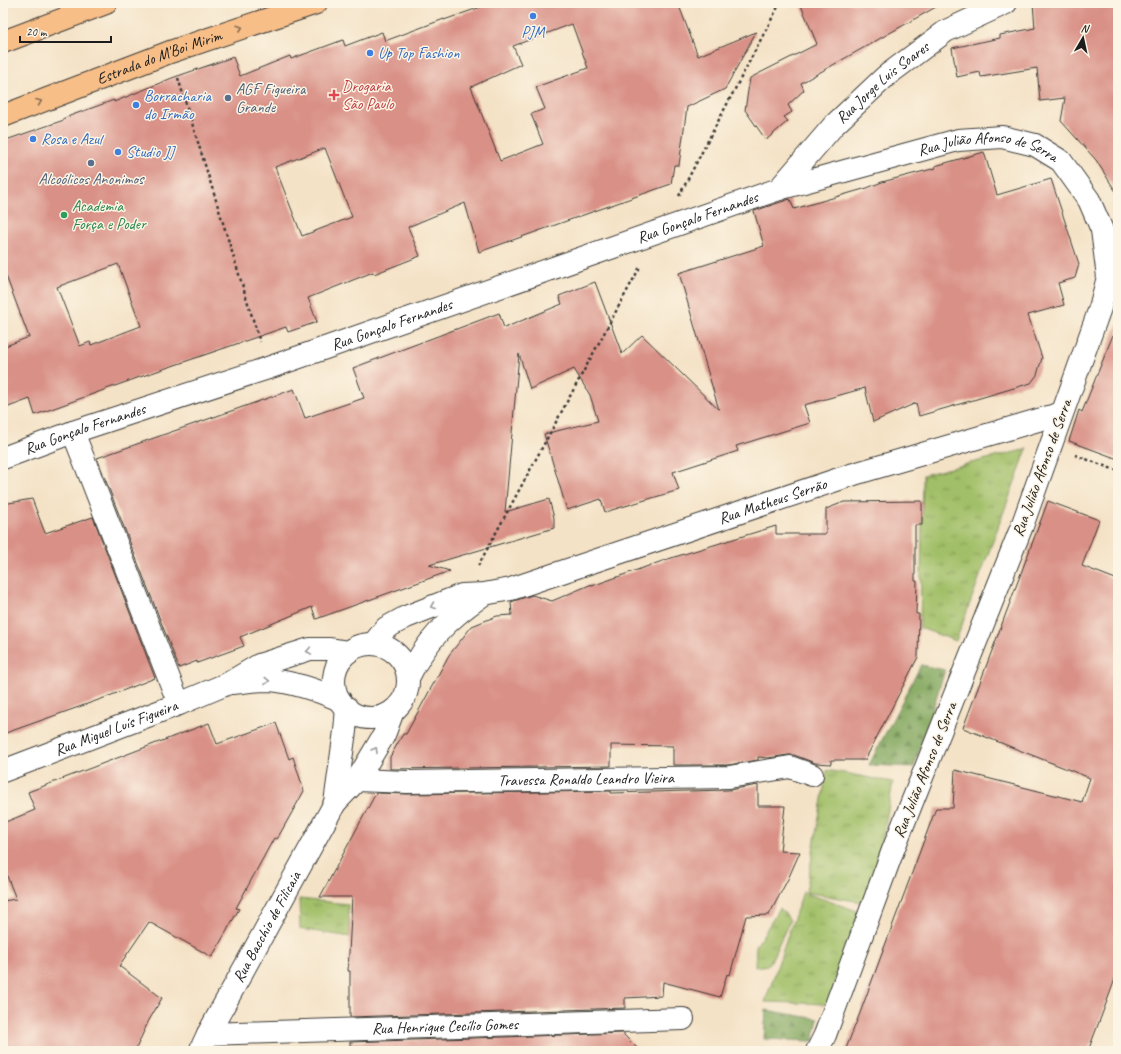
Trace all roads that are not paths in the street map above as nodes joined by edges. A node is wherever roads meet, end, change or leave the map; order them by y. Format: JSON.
{"nodes":[{"id":1,"x":106,"y":3,"type":"edge"},
{"id":2,"x":316,"y":3,"type":"edge"},
{"id":3,"x":1006,"y":3,"type":"edge"},
{"id":4,"x":3,"y":42,"type":"edge"},
{"id":5,"x":3,"y":116,"type":"edge"},
{"id":6,"x":779,"y":189,"type":"junction"},
{"id":7,"x":1062,"y":413,"type":"junction"},
{"id":8,"x":73,"y":432,"type":"junction"},
{"id":9,"x":3,"y":458,"type":"edge"},
{"id":10,"x":484,"y":594,"type":"junction"},
{"id":11,"x":373,"y":644,"type":"junction"},
{"id":12,"x":348,"y":652,"type":"junction"},
{"id":13,"x":408,"y":678,"type":"junction"},
{"id":14,"x":229,"y":683,"type":"junction"},
{"id":15,"x":179,"y":704,"type":"junction"},
{"id":16,"x":343,"y":704,"type":"junction"},
{"id":17,"x":392,"y":711,"type":"junction"},
{"id":18,"x":3,"y":771,"type":"edge"},
{"id":19,"x":812,"y":775,"type":"dead end"},
{"id":20,"x":357,"y":780,"type":"junction"},
{"id":21,"x":335,"y":803,"type":"junction"},
{"id":22,"x":683,"y":1019,"type":"dead end"},
{"id":23,"x":204,"y":1042,"type":"edge"},
{"id":24,"x":817,"y":1051,"type":"edge"}],
"edges":[{"from":1,"to":4,"type":"main road"},
{"from":5,"to":2,"type":"main road","name":"Estrada do M'Boi Mirim","one_way":true},
{"from":3,"to":6,"type":"street","name":"Rua Jorge Luis Soares"},
{"from":6,"to":7,"type":"street","name":"Rua Julião Afonso de Serra"},
{"from":6,"to":8,"type":"street","name":"Rua Gonçalo Fernandes"},
{"from":7,"to":10,"type":"street","name":"Rua Matheus Serrão"},
{"from":7,"to":24,"type":"street","name":"Rua Julião Afonso de Serra"},
{"from":8,"to":9,"type":"street","name":"Rua Gonçalo Fernandes"},
{"from":8,"to":15,"type":"street"},
{"from":10,"to":11,"type":"street","name":"Rua Matheus Serrão","one_way":true},
{"from":10,"to":13,"type":"street","name":"Rua Matheus Serrão"},
{"from":11,"to":12,"type":"street"},
{"from":11,"to":13,"type":"street"},
{"from":12,"to":14,"type":"street","name":"Rua Miguel Luís Figueira","one_way":true},
{"from":12,"to":16,"type":"street"},
{"from":13,"to":17,"type":"street"},
{"from":14,"to":15,"type":"street","name":"Rua Miguel Luís Figueira"},
{"from":14,"to":16,"type":"street","name":"Rua Miguel Luís Figueira","one_way":true},
{"from":15,"to":18,"type":"street","name":"Rua Miguel Luís Figueira"},
{"from":16,"to":17,"type":"street"},
{"from":16,"to":21,"type":"street","name":"Rua Bacchio de Filicaia"},
{"from":20,"to":17,"type":"street","name":"Rua Bacchio de Filicaia","one_way":true},
{"from":19,"to":20,"type":"street","name":"Travessa Ronaldo Leandro Vieira"},
{"from":20,"to":21,"type":"street","name":"Rua Bacchio de Filicaia"},
{"from":21,"to":23,"type":"street","name":"Rua Bacchio de Filicaia"},
{"from":22,"to":23,"type":"street","name":"Rua Henrique Cecílio Gomes"}]}
